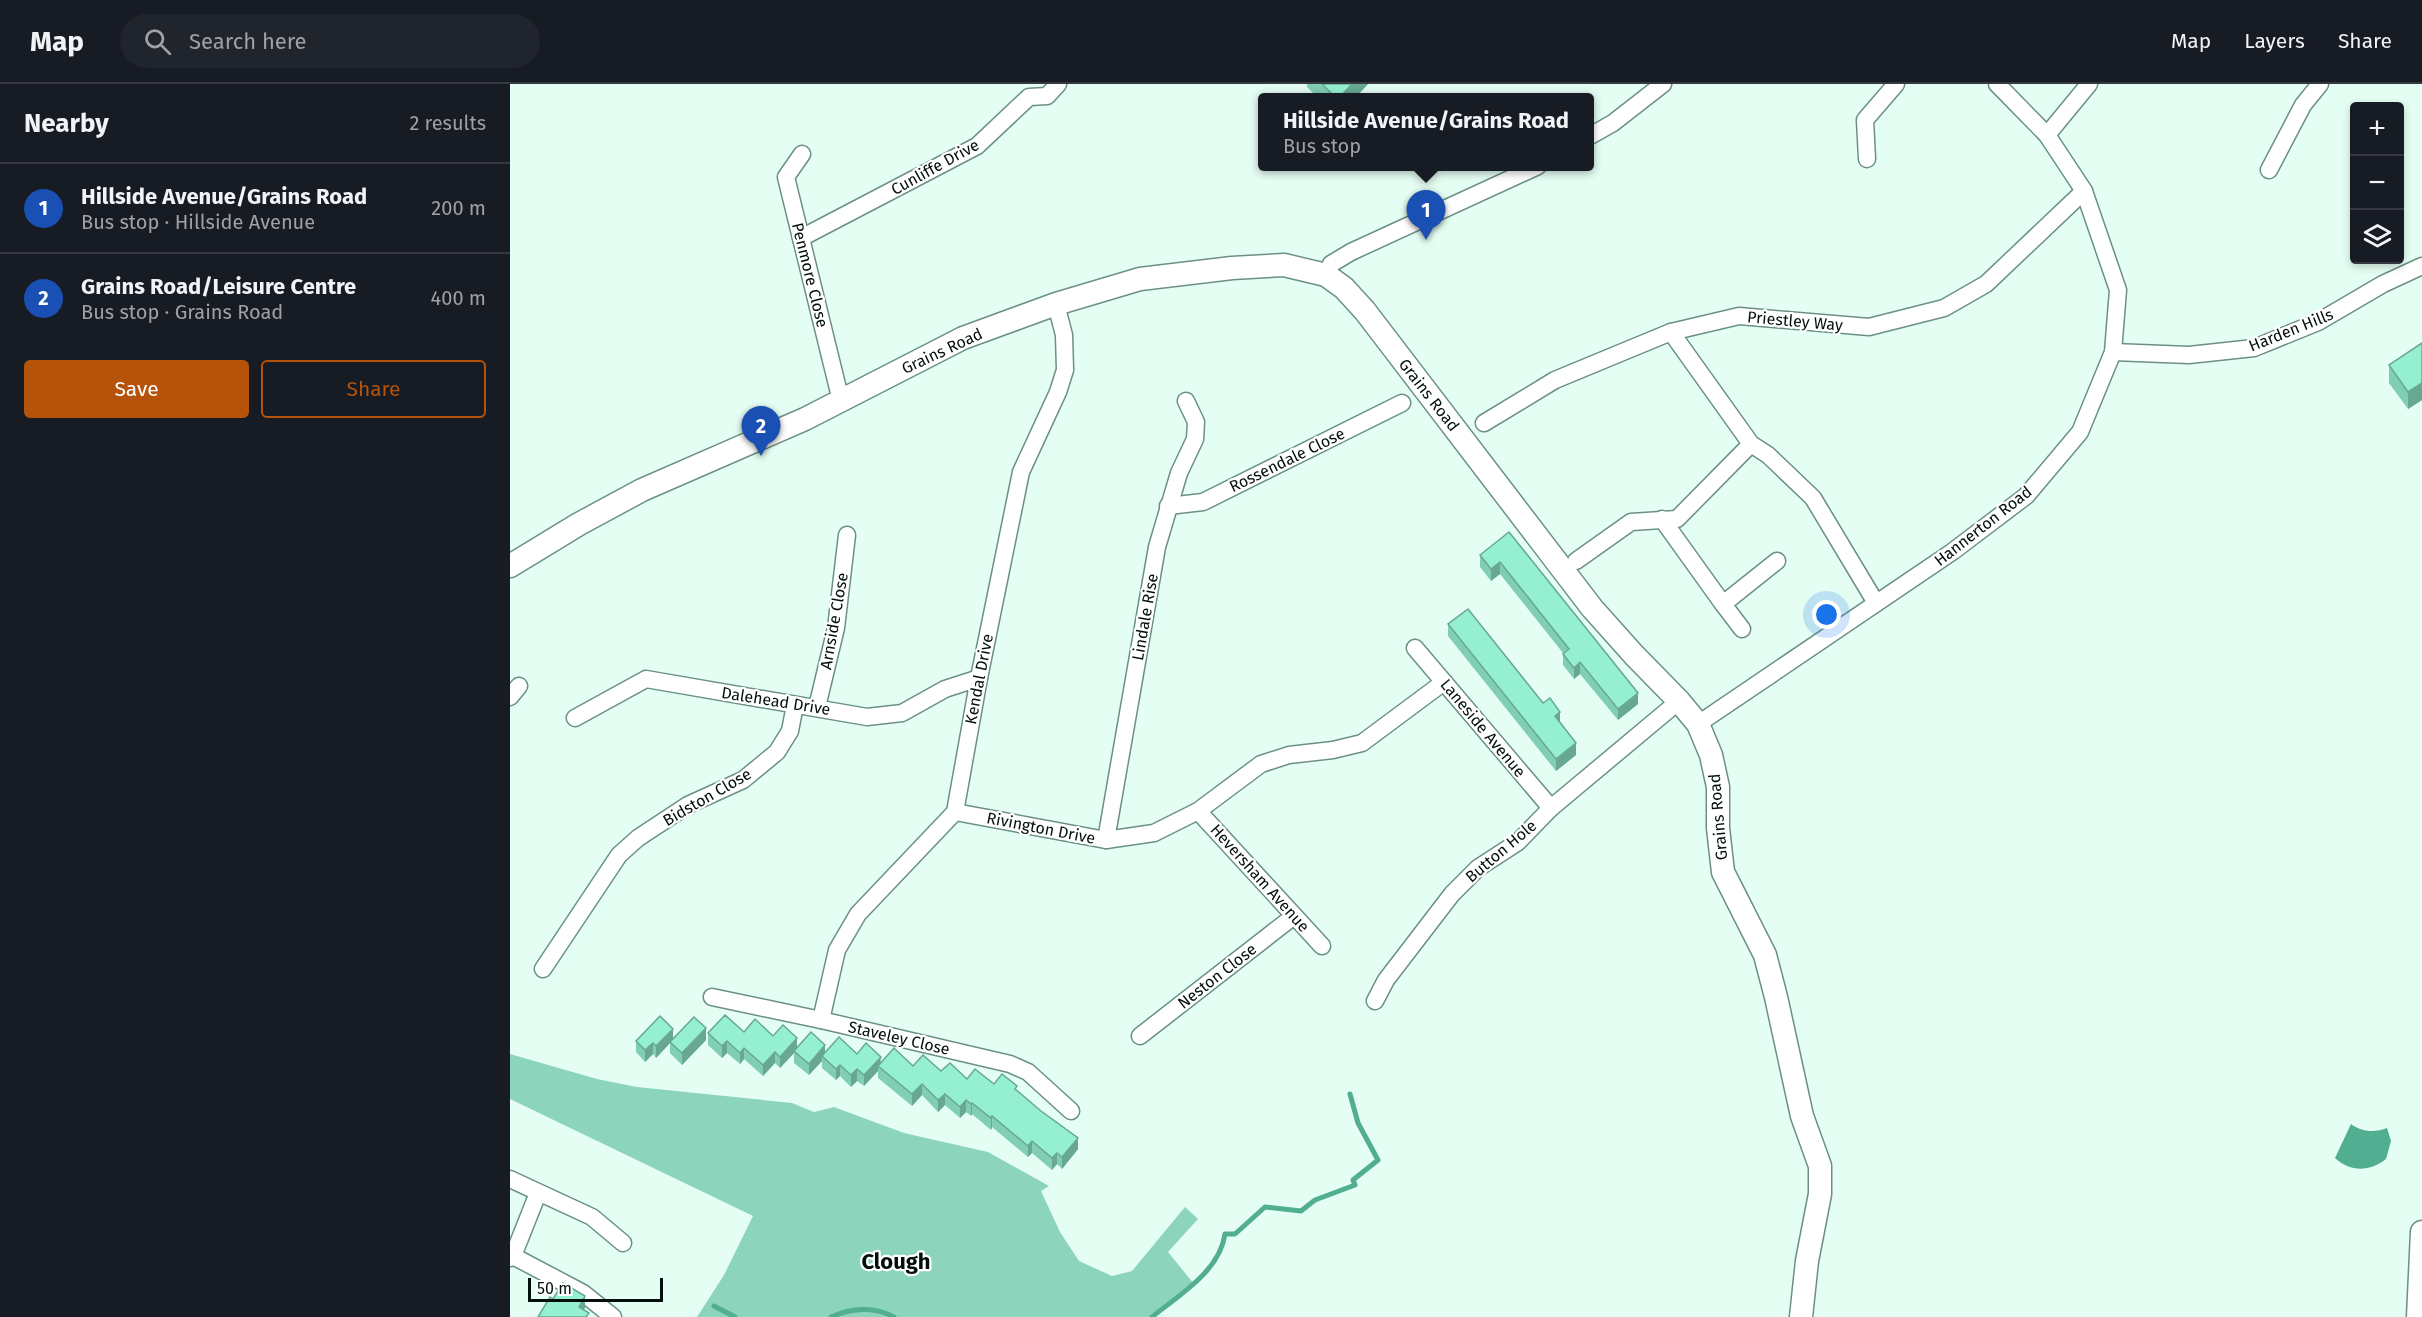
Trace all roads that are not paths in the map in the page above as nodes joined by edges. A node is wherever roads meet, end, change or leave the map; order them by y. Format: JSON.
{"nodes":[{"id":1,"x":1058,"y":84,"type":"edge"},
{"id":2,"x":1663,"y":84,"type":"edge"},
{"id":3,"x":1896,"y":84,"type":"edge"},
{"id":4,"x":1997,"y":84,"type":"edge"},
{"id":5,"x":2089,"y":84,"type":"edge"},
{"id":6,"x":2320,"y":84,"type":"edge"},
{"id":7,"x":1594,"y":134,"type":"edge"},
{"id":8,"x":2047,"y":135,"type":"junction"},
{"id":9,"x":802,"y":154,"type":"dead end"},
{"id":10,"x":1867,"y":159,"type":"dead end"},
{"id":11,"x":2269,"y":170,"type":"dead end"},
{"id":12,"x":1527,"y":171,"type":"edge"},
{"id":13,"x":2084,"y":191,"type":"junction"},
{"id":14,"x":801,"y":238,"type":"junction"},
{"id":15,"x":2422,"y":266,"type":"edge"},
{"id":16,"x":1326,"y":275,"type":"junction"},
{"id":17,"x":1056,"y":304,"type":"junction"},
{"id":18,"x":1671,"y":332,"type":"junction"},
{"id":19,"x":2113,"y":352,"type":"junction"},
{"id":20,"x":841,"y":401,"type":"junction"},
{"id":21,"x":1186,"y":401,"type":"dead end"},
{"id":22,"x":1402,"y":403,"type":"dead end"},
{"id":23,"x":1484,"y":423,"type":"dead end"},
{"id":24,"x":1751,"y":444,"type":"junction"},
{"id":25,"x":1168,"y":506,"type":"junction"},
{"id":26,"x":1662,"y":519,"type":"junction"},
{"id":27,"x":848,"y":535,"type":"dead end"},
{"id":28,"x":1576,"y":561,"type":"dead end"},
{"id":29,"x":1777,"y":561,"type":"dead end"},
{"id":30,"x":510,"y":566,"type":"edge"},
{"id":31,"x":1876,"y":603,"type":"junction"},
{"id":32,"x":1723,"y":604,"type":"junction"},
{"id":33,"x":1742,"y":629,"type":"dead end"},
{"id":34,"x":1415,"y":648,"type":"dead end"},
{"id":35,"x":979,"y":678,"type":"junction"},
{"id":36,"x":1443,"y":682,"type":"junction"},
{"id":37,"x":1679,"y":701,"type":"junction"},
{"id":38,"x":795,"y":705,"type":"junction"},
{"id":39,"x":817,"y":707,"type":"junction"},
{"id":40,"x":575,"y":718,"type":"dead end"},
{"id":41,"x":1698,"y":724,"type":"junction"},
{"id":42,"x":1551,"y":808,"type":"junction"},
{"id":43,"x":1198,"y":811,"type":"junction"},
{"id":44,"x":954,"y":812,"type":"junction"},
{"id":45,"x":1106,"y":840,"type":"junction"},
{"id":46,"x":1294,"y":916,"type":"junction"},
{"id":47,"x":1322,"y":946,"type":"dead end"},
{"id":48,"x":543,"y":969,"type":"dead end"},
{"id":49,"x":712,"y":997,"type":"dead end"},
{"id":50,"x":1375,"y":1001,"type":"dead end"},
{"id":51,"x":821,"y":1020,"type":"junction"},
{"id":52,"x":1140,"y":1036,"type":"dead end"},
{"id":53,"x":1071,"y":1112,"type":"dead end"},
{"id":54,"x":510,"y":1179,"type":"edge"},
{"id":55,"x":538,"y":1193,"type":"junction"},
{"id":56,"x":2422,"y":1232,"type":"edge"},
{"id":57,"x":622,"y":1243,"type":"dead end"},
{"id":58,"x":512,"y":1257,"type":"edge"},
{"id":59,"x":613,"y":1317,"type":"edge"},
{"id":60,"x":1801,"y":1317,"type":"edge"},
{"id":61,"x":2418,"y":1317,"type":"edge"}],
"edges":[{"from":1,"to":14,"type":"street","name":"Cunliffe Drive"},
{"from":2,"to":7,"type":"street"},
{"from":3,"to":10,"type":"street"},
{"from":4,"to":8,"type":"street","name":"Hannerton Road"},
{"from":5,"to":8,"type":"street"},
{"from":6,"to":11,"type":"street"},
{"from":8,"to":13,"type":"street","name":"Hannerton Road"},
{"from":9,"to":14,"type":"street","name":"Penmore Close"},
{"from":12,"to":16,"type":"street"},
{"from":13,"to":18,"type":"street","name":"Priestley Way"},
{"from":13,"to":19,"type":"street","name":"Hannerton Road"},
{"from":14,"to":20,"type":"street","name":"Penmore Close"},
{"from":15,"to":19,"type":"street","name":"Harden Hills"},
{"from":16,"to":17,"type":"street","name":"Grains Road"},
{"from":16,"to":37,"type":"street","name":"Grains Road"},
{"from":17,"to":20,"type":"street","name":"Grains Road"},
{"from":17,"to":35,"type":"street","name":"Kendal Drive"},
{"from":18,"to":23,"type":"street","name":"Priestley Way"},
{"from":18,"to":24,"type":"street"},
{"from":19,"to":31,"type":"street","name":"Hannerton Road"},
{"from":20,"to":30,"type":"street","name":"Grains Road"},
{"from":21,"to":25,"type":"street","name":"Lindale Rise"},
{"from":22,"to":25,"type":"street","name":"Rossendale Close"},
{"from":24,"to":26,"type":"street"},
{"from":24,"to":31,"type":"street"},
{"from":25,"to":45,"type":"street","name":"Lindale Rise"},
{"from":26,"to":28,"type":"street"},
{"from":26,"to":32,"type":"street"},
{"from":27,"to":39,"type":"street","name":"Arnside Close"},
{"from":29,"to":32,"type":"street"},
{"from":31,"to":41,"type":"street","name":"Hannerton Road"},
{"from":32,"to":33,"type":"street"},
{"from":34,"to":36,"type":"street","name":"Laneside Avenue"},
{"from":35,"to":39,"type":"street","name":"Dalehead Drive"},
{"from":35,"to":44,"type":"street","name":"Kendal Drive"},
{"from":36,"to":42,"type":"street","name":"Laneside Avenue"},
{"from":36,"to":43,"type":"street","name":"Rivington Drive"},
{"from":37,"to":41,"type":"street","name":"Grains Road"},
{"from":37,"to":42,"type":"street","name":"Button Hole"},
{"from":38,"to":39,"type":"street","name":"Dalehead Drive"},
{"from":38,"to":40,"type":"street","name":"Dalehead Drive"},
{"from":38,"to":48,"type":"street","name":"Bidston Close"},
{"from":41,"to":60,"type":"street","name":"Grains Road"},
{"from":42,"to":50,"type":"street","name":"Button Hole"},
{"from":43,"to":45,"type":"street","name":"Rivington Drive"},
{"from":43,"to":46,"type":"street","name":"Heversham Avenue"},
{"from":44,"to":45,"type":"street","name":"Rivington Drive"},
{"from":44,"to":51,"type":"street"},
{"from":46,"to":47,"type":"street","name":"Heversham Avenue"},
{"from":46,"to":52,"type":"street","name":"Neston Close"},
{"from":49,"to":51,"type":"street","name":"Staveley Close"},
{"from":51,"to":53,"type":"street","name":"Staveley Close"},
{"from":54,"to":55,"type":"street"},
{"from":55,"to":57,"type":"street"},
{"from":55,"to":58,"type":"street"},
{"from":56,"to":61,"type":"street"},
{"from":58,"to":59,"type":"street"}]}
